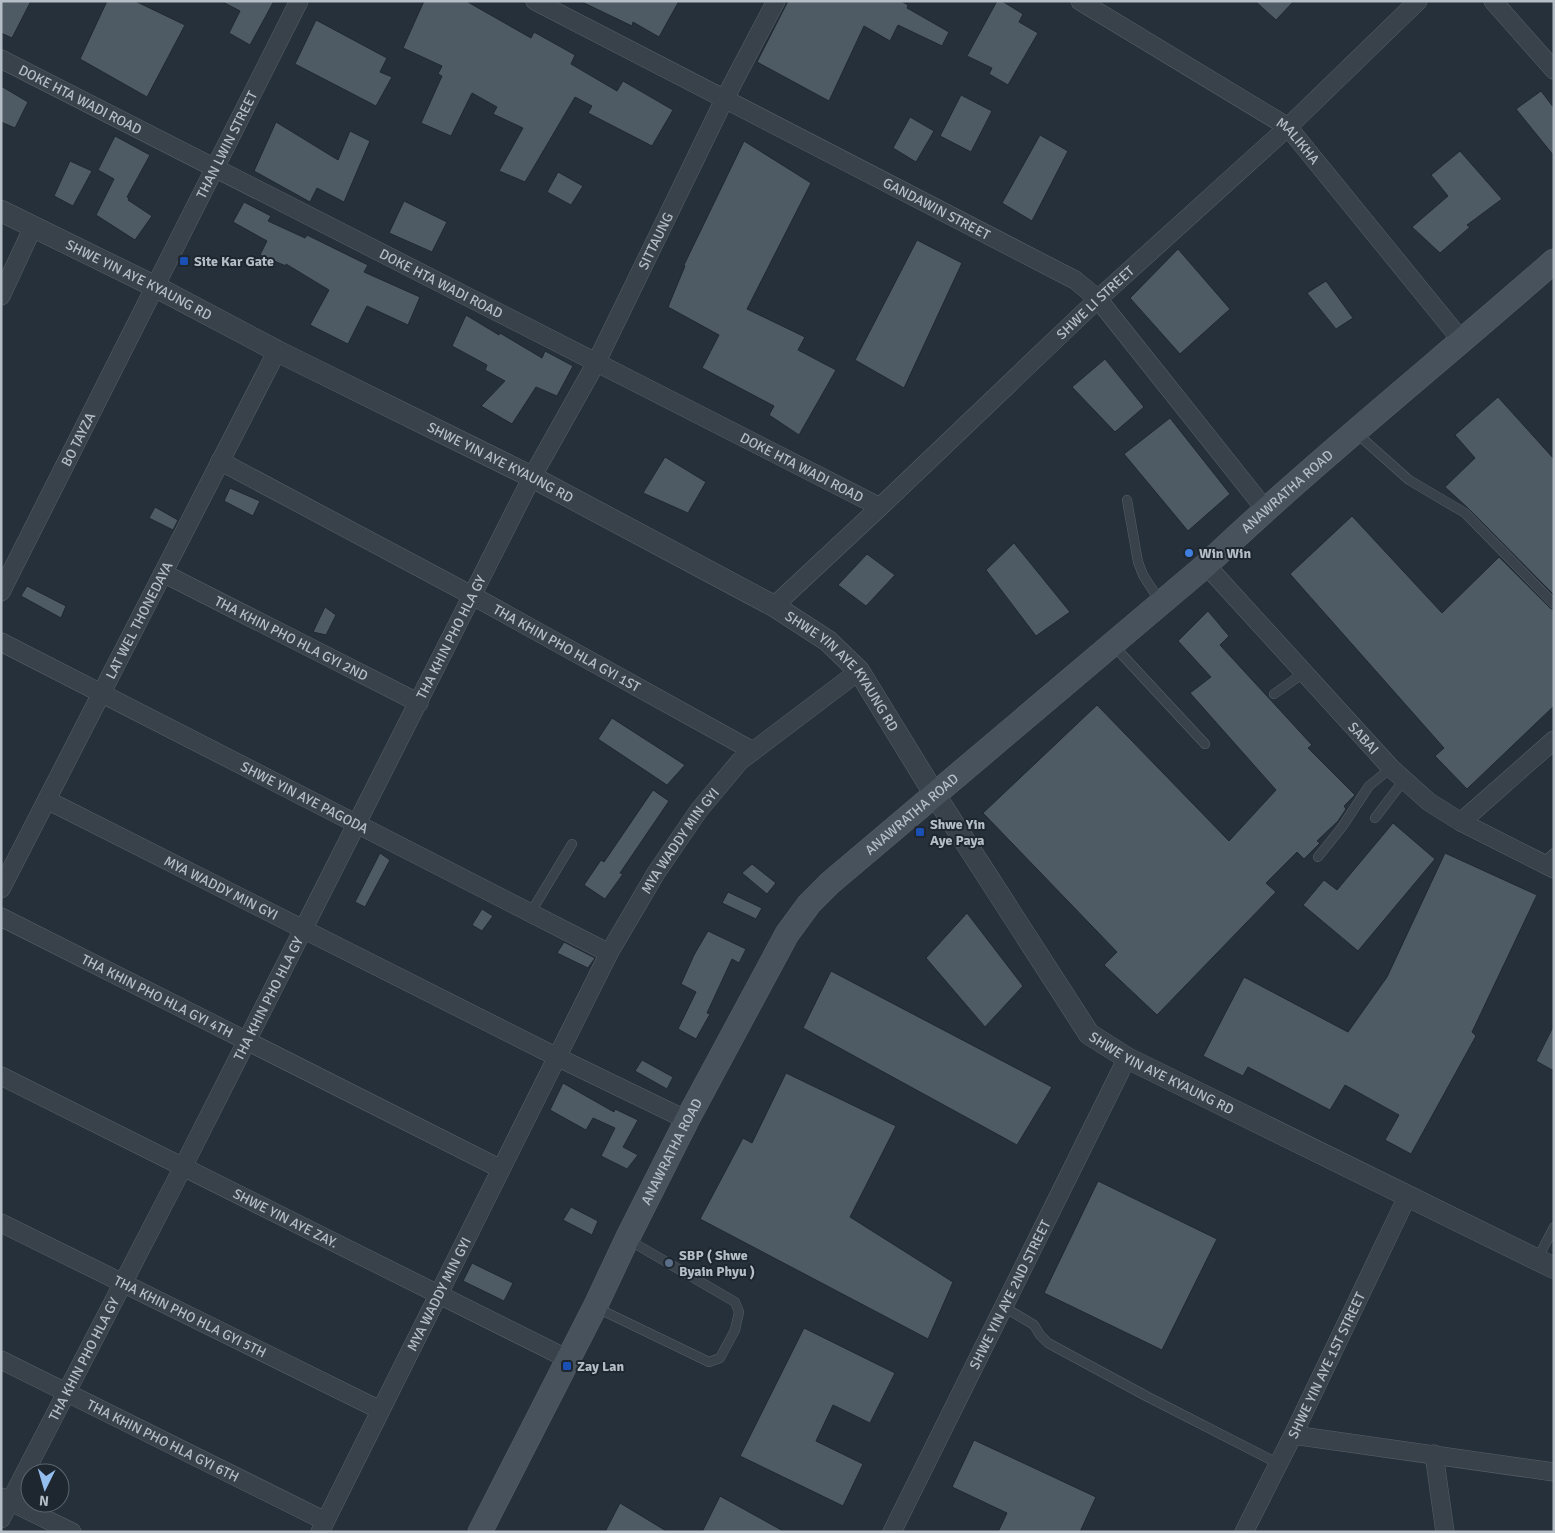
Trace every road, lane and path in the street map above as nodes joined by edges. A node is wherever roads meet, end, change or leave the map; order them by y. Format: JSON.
{"nodes":[{"id":1,"x":300,"y":1,"type":"edge"},
{"id":2,"x":535,"y":1,"type":"edge"},
{"id":3,"x":776,"y":1,"type":"edge"},
{"id":4,"x":1080,"y":1,"type":"edge"},
{"id":5,"x":1418,"y":1,"type":"edge"},
{"id":6,"x":1492,"y":1,"type":"edge"},
{"id":7,"x":1,"y":59,"type":"edge"},
{"id":8,"x":1554,"y":70,"type":"edge"},
{"id":9,"x":724,"y":100,"type":"junction"},
{"id":10,"x":1288,"y":127,"type":"junction"},
{"id":11,"x":215,"y":168,"type":"junction"},
{"id":12,"x":1,"y":211,"type":"edge"},
{"id":13,"x":32,"y":227,"type":"junction"},
{"id":14,"x":1554,"y":261,"type":"edge"},
{"id":15,"x":156,"y":287,"type":"junction"},
{"id":16,"x":1,"y":296,"type":"edge"},
{"id":17,"x":1098,"y":299,"type":"junction"},
{"id":18,"x":1462,"y":341,"type":"junction"},
{"id":19,"x":277,"y":351,"type":"junction"},
{"id":20,"x":596,"y":362,"type":"junction"},
{"id":21,"x":1355,"y":432,"type":"junction"},
{"id":22,"x":220,"y":461,"type":"junction"},
{"id":23,"x":532,"y":477,"type":"junction"},
{"id":24,"x":1127,"y":500,"type":"dead end"},
{"id":25,"x":880,"y":507,"type":"junction"},
{"id":26,"x":1265,"y":509,"type":"junction"},
{"id":27,"x":1206,"y":565,"type":"junction"},
{"id":28,"x":163,"y":573,"type":"junction"},
{"id":29,"x":1,"y":592,"type":"edge"},
{"id":30,"x":473,"y":596,"type":"junction"},
{"id":31,"x":1161,"y":602,"type":"junction"},
{"id":32,"x":1554,"y":604,"type":"edge"},
{"id":33,"x":774,"y":606,"type":"junction"},
{"id":34,"x":1,"y":642,"type":"edge"},
{"id":35,"x":1112,"y":644,"type":"junction"},
{"id":36,"x":859,"y":671,"type":"junction"},
{"id":37,"x":1305,"y":672,"type":"junction"},
{"id":38,"x":102,"y":694,"type":"junction"},
{"id":39,"x":1274,"y":694,"type":"dead end"},
{"id":40,"x":419,"y":702,"type":"junction"},
{"id":41,"x":1554,"y":740,"type":"edge"},
{"id":42,"x":1205,"y":744,"type":"dead end"},
{"id":43,"x":753,"y":751,"type":"junction"},
{"id":44,"x":1391,"y":768,"type":"junction"},
{"id":45,"x":1404,"y":780,"type":"junction"},
{"id":46,"x":935,"y":795,"type":"junction"},
{"id":47,"x":47,"y":800,"type":"junction"},
{"id":48,"x":1374,"y":818,"type":"dead end"},
{"id":49,"x":1461,"y":822,"type":"junction"},
{"id":50,"x":357,"y":824,"type":"junction"},
{"id":51,"x":572,"y":844,"type":"dead end"},
{"id":52,"x":1318,"y":857,"type":"dead end"},
{"id":53,"x":1550,"y":862,"type":"edge"},
{"id":54,"x":1,"y":889,"type":"edge"},
{"id":55,"x":530,"y":912,"type":"junction"},
{"id":56,"x":1,"y":918,"type":"edge"},
{"id":57,"x":304,"y":930,"type":"junction"},
{"id":58,"x":609,"y":953,"type":"junction"},
{"id":59,"x":247,"y":1041,"type":"junction"},
{"id":60,"x":557,"y":1057,"type":"junction"},
{"id":61,"x":1127,"y":1058,"type":"junction"},
{"id":62,"x":1,"y":1076,"type":"edge"},
{"id":63,"x":687,"y":1120,"type":"junction"},
{"id":64,"x":183,"y":1167,"type":"junction"},
{"id":65,"x":501,"y":1168,"type":"junction"},
{"id":66,"x":1407,"y":1198,"type":"junction"},
{"id":67,"x":1,"y":1223,"type":"edge"},
{"id":68,"x":1554,"y":1227,"type":"edge"},
{"id":69,"x":626,"y":1239,"type":"junction"},
{"id":70,"x":1546,"y":1264,"type":"edge"},
{"id":71,"x":124,"y":1283,"type":"junction"},
{"id":72,"x":438,"y":1295,"type":"junction"},
{"id":73,"x":595,"y":1307,"type":"junction"},
{"id":74,"x":1004,"y":1307,"type":"junction"},
{"id":75,"x":568,"y":1359,"type":"junction"},
{"id":76,"x":1,"y":1360,"type":"edge"},
{"id":77,"x":67,"y":1393,"type":"junction"},
{"id":78,"x":380,"y":1410,"type":"junction"},
{"id":79,"x":1293,"y":1435,"type":"junction"},
{"id":80,"x":1434,"y":1454,"type":"junction"},
{"id":81,"x":1279,"y":1464,"type":"junction"},
{"id":82,"x":1554,"y":1472,"type":"edge"},
{"id":83,"x":6,"y":1499,"type":"edge"},
{"id":84,"x":1,"y":1519,"type":"edge"},
{"id":85,"x":323,"y":1526,"type":"edge"},
{"id":86,"x":72,"y":1532,"type":"edge"},
{"id":87,"x":480,"y":1532,"type":"edge"},
{"id":88,"x":892,"y":1532,"type":"edge"},
{"id":89,"x":1244,"y":1532,"type":"edge"},
{"id":90,"x":1445,"y":1532,"type":"edge"}],
"edges":[{"from":1,"to":11,"type":"street","name":"THAN LWIN STREET"},
{"from":2,"to":9,"type":"street","name":"GANDAWIN STREET"},
{"from":3,"to":9,"type":"street","name":"SITTAUNG"},
{"from":4,"to":10,"type":"street","name":"MALIKHA"},
{"from":5,"to":10,"type":"street","name":"SHWE LI STREET"},
{"from":6,"to":8,"type":"street"},
{"from":7,"to":11,"type":"street","name":"DOKE HTA WADI ROAD"},
{"from":9,"to":17,"type":"street","name":"GANDAWIN STREET"},
{"from":9,"to":20,"type":"street","name":"SITTAUNG"},
{"from":10,"to":17,"type":"street","name":"SHWE LI STREET"},
{"from":10,"to":18,"type":"street","name":"MALIKHA"},
{"from":11,"to":15,"type":"street","name":"THAN LWIN STREET"},
{"from":11,"to":20,"type":"street","name":"DOKE HTA WADI ROAD"},
{"from":12,"to":13,"type":"street","name":"SHWE YIN AYE KYAUNG RD"},
{"from":13,"to":15,"type":"street","name":"SHWE YIN AYE KYAUNG RD"},
{"from":13,"to":16,"type":"street"},
{"from":14,"to":18,"type":"main road","name":"ANAWRATHA ROAD"},
{"from":15,"to":19,"type":"street","name":"SHWE YIN AYE KYAUNG RD"},
{"from":15,"to":29,"type":"street","name":"BO TAYZA"},
{"from":17,"to":25,"type":"street","name":"SHWE LI STREET"},
{"from":17,"to":26,"type":"street","name":"GANDAWIN STREET"},
{"from":18,"to":21,"type":"main road","name":"ANAWRATHA ROAD"},
{"from":19,"to":22,"type":"street","name":"LAT WEL THONEDAYA"},
{"from":19,"to":23,"type":"street","name":"SHWE YIN AYE KYAUNG RD"},
{"from":20,"to":23,"type":"street","name":"SITTAUNG"},
{"from":20,"to":25,"type":"street","name":"DOKE HTA WADI ROAD"},
{"from":21,"to":26,"type":"main road","name":"ANAWRATHA ROAD"},
{"from":21,"to":32,"type":"lane"},
{"from":22,"to":28,"type":"street","name":"LAT WEL THONEDAYA"},
{"from":22,"to":30,"type":"street","name":"THA KHIN PHO HLA GYI 1ST"},
{"from":23,"to":30,"type":"street","name":"THA KHIN PHO HLA GY"},
{"from":23,"to":33,"type":"street","name":"SHWE YIN AYE KYAUNG RD"},
{"from":24,"to":31,"type":"lane"},
{"from":25,"to":33,"type":"street","name":"SHWE LI STREET"},
{"from":26,"to":27,"type":"main road","name":"ANAWRATHA ROAD"},
{"from":27,"to":31,"type":"main road","name":"ANAWRATHA ROAD"},
{"from":27,"to":37,"type":"street","name":"SABAI"},
{"from":28,"to":38,"type":"street","name":"LAT WEL THONEDAYA"},
{"from":28,"to":40,"type":"street","name":"THA KHIN PHO HLA GYI 2ND"},
{"from":30,"to":40,"type":"street","name":"THA KHIN PHO HLA GY"},
{"from":30,"to":43,"type":"street","name":"THA KHIN PHO HLA GYI 1ST"},
{"from":31,"to":35,"type":"main road","name":"ANAWRATHA ROAD"},
{"from":33,"to":36,"type":"street","name":"SHWE YIN AYE KYAUNG RD"},
{"from":34,"to":38,"type":"street","name":"SHWE YIN AYE PAGODA"},
{"from":35,"to":42,"type":"lane"},
{"from":35,"to":46,"type":"main road","name":"ANAWRATHA ROAD"},
{"from":36,"to":43,"type":"street","name":"MYA WADDY MIN GYI"},
{"from":36,"to":46,"type":"street","name":"SHWE YIN AYE KYAUNG RD"},
{"from":37,"to":39,"type":"lane"},
{"from":37,"to":44,"type":"street","name":"SABAI"},
{"from":38,"to":47,"type":"street","name":"LAT WEL THONEDAYA"},
{"from":38,"to":50,"type":"street","name":"SHWE YIN AYE PAGODA"},
{"from":40,"to":50,"type":"street","name":"THA KHIN PHO HLA GY"},
{"from":41,"to":49,"type":"street"},
{"from":43,"to":58,"type":"street","name":"MYA WADDY MIN GYI"},
{"from":44,"to":45,"type":"street","name":"SABAI"},
{"from":44,"to":52,"type":"lane"},
{"from":45,"to":48,"type":"lane"},
{"from":45,"to":49,"type":"street","name":"SABAI"},
{"from":46,"to":61,"type":"street","name":"SHWE YIN AYE KYAUNG RD"},
{"from":46,"to":63,"type":"main road","name":"ANAWRATHA ROAD"},
{"from":47,"to":54,"type":"street","name":"LAT WEL THONEDAYA"},
{"from":47,"to":57,"type":"street","name":"MYA WADDY MIN GYI"},
{"from":49,"to":53,"type":"street","name":"SABAI"},
{"from":50,"to":55,"type":"street","name":"SHWE YIN AYE PAGODA"},
{"from":50,"to":57,"type":"street","name":"THA KHIN PHO HLA GY"},
{"from":51,"to":55,"type":"lane"},
{"from":55,"to":58,"type":"street","name":"SHWE YIN AYE PAGODA"},
{"from":56,"to":59,"type":"street","name":"THA KHIN PHO HLA GYI 4TH"},
{"from":57,"to":59,"type":"street","name":"THA KHIN PHO HLA GY"},
{"from":57,"to":60,"type":"street","name":"MYA WADDY MIN GYI"},
{"from":58,"to":60,"type":"street","name":"MYA WADDY MIN GYI"},
{"from":59,"to":64,"type":"street","name":"THA KHIN PHO HLA GY"},
{"from":59,"to":65,"type":"street","name":"THA KHIN PHO HLA GYI 4TH"},
{"from":60,"to":63,"type":"street","name":"MYA WADDY MIN GYI"},
{"from":60,"to":65,"type":"street","name":"MYA WADDY MIN GYI"},
{"from":61,"to":66,"type":"street","name":"SHWE YIN AYE KYAUNG RD"},
{"from":61,"to":74,"type":"street","name":"SHWE YIN AYE 2ND STREET"},
{"from":62,"to":64,"type":"street","name":"SHWE YIN AYE ZAY."},
{"from":63,"to":69,"type":"main road","name":"ANAWRATHA ROAD"},
{"from":64,"to":71,"type":"street","name":"THA KHIN PHO HLA GY"},
{"from":64,"to":72,"type":"street","name":"SHWE YIN AYE ZAY."},
{"from":65,"to":72,"type":"street","name":"MYA WADDY MIN GYI"},
{"from":66,"to":70,"type":"street","name":"SHWE YIN AYE KYAUNG RD"},
{"from":66,"to":79,"type":"street","name":"SHWE YIN AYE 1ST STREET"},
{"from":67,"to":71,"type":"street","name":"THA KHIN PHO HLA GYI 5TH"},
{"from":68,"to":70,"type":"lane"},
{"from":69,"to":73,"type":"main road","name":"ANAWRATHA ROAD"},
{"from":69,"to":73,"type":"lane"},
{"from":71,"to":77,"type":"street","name":"THA KHIN PHO HLA GY"},
{"from":71,"to":78,"type":"street","name":"THA KHIN PHO HLA GYI 5TH"},
{"from":72,"to":75,"type":"street","name":"SHWE YIN AYE ZAY."},
{"from":72,"to":78,"type":"street","name":"MYA WADDY MIN GYI"},
{"from":73,"to":75,"type":"main road","name":"ANAWRATHA ROAD"},
{"from":74,"to":81,"type":"lane"},
{"from":74,"to":88,"type":"street","name":"SHWE YIN AYE 2ND STREET"},
{"from":75,"to":87,"type":"main road","name":"ANAWRATHA ROAD"},
{"from":76,"to":77,"type":"street","name":"THA KHIN PHO HLA GYI 6TH"},
{"from":77,"to":83,"type":"street","name":"THA KHIN PHO HLA GY"},
{"from":77,"to":85,"type":"street","name":"THA KHIN PHO HLA GYI 6TH"},
{"from":78,"to":85,"type":"street","name":"MYA WADDY MIN GYI"},
{"from":79,"to":80,"type":"street"},
{"from":79,"to":81,"type":"street","name":"SHWE YIN AYE 1ST STREET"},
{"from":80,"to":82,"type":"street"},
{"from":80,"to":90,"type":"street"},
{"from":81,"to":89,"type":"street","name":"SHWE YIN AYE 1ST STREET"},
{"from":83,"to":84,"type":"street","name":"THA KHIN PHO HLA GY"},
{"from":83,"to":86,"type":"street"}]}
